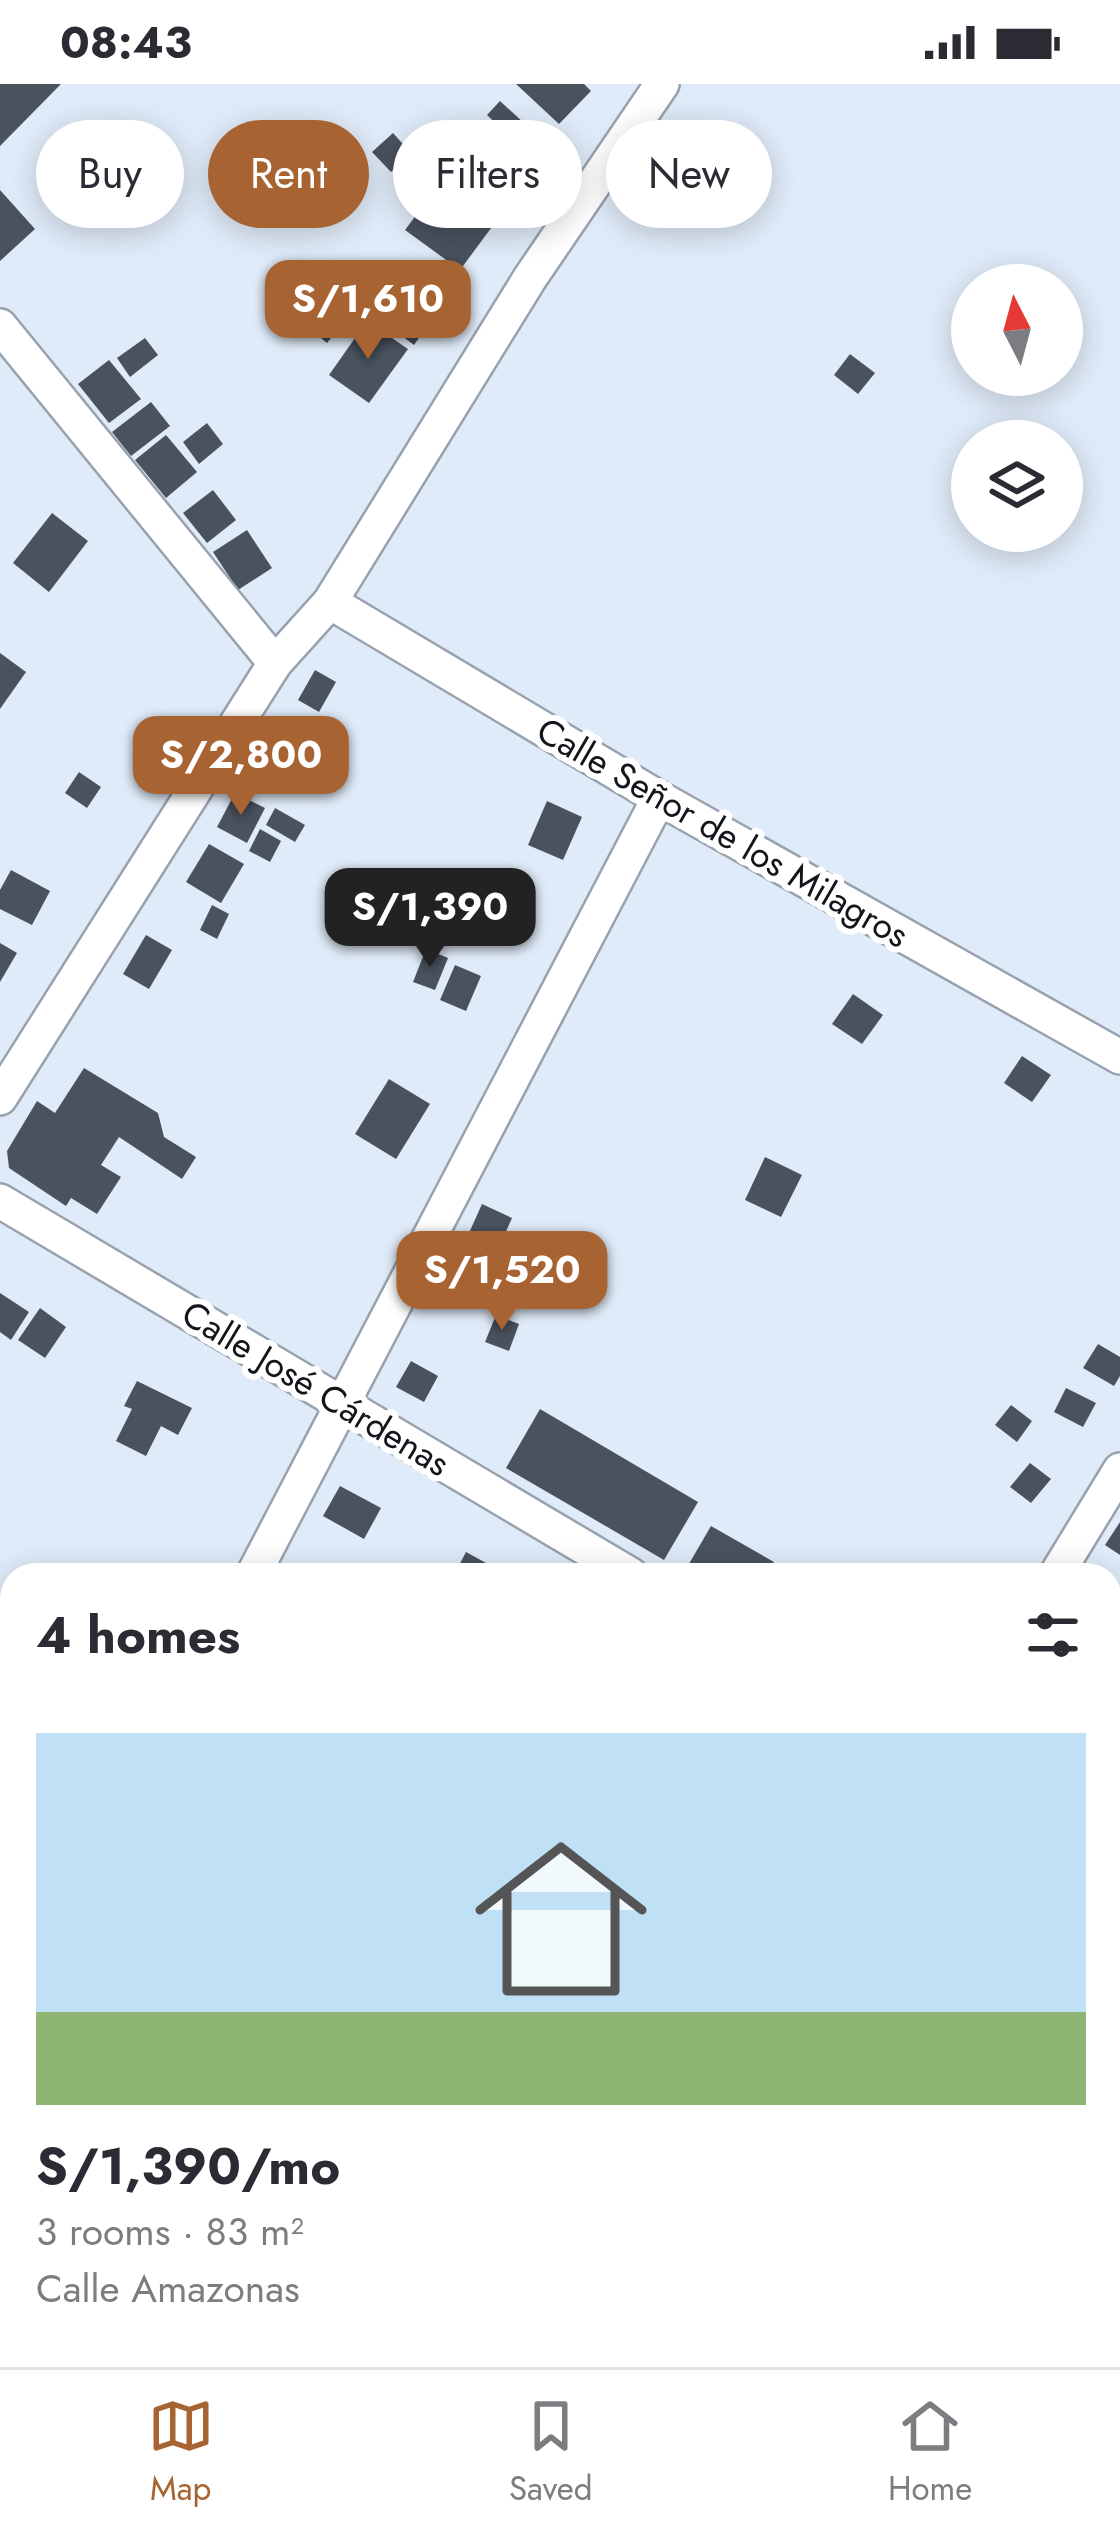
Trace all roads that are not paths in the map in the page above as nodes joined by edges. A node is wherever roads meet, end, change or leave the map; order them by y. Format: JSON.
{"nodes":[{"id":1,"x":662,"y":84,"type":"edge"},
{"id":2,"x":0,"y":326,"type":"edge"},
{"id":3,"x":330,"y":602,"type":"junction"},
{"id":4,"x":275,"y":663,"type":"junction"},
{"id":5,"x":659,"y":798,"type":"junction"},
{"id":6,"x":1120,"y":1058,"type":"edge"},
{"id":7,"x":0,"y":1098,"type":"edge"},
{"id":8,"x":0,"y":1202,"type":"edge"},
{"id":9,"x":343,"y":1405,"type":"junction"},
{"id":10,"x":1120,"y":1470,"type":"edge"},
{"id":11,"x":260,"y":1563,"type":"edge"},
{"id":12,"x":612,"y":1563,"type":"edge"},
{"id":13,"x":1063,"y":1563,"type":"edge"}],
"edges":[{"from":1,"to":3,"type":"street"},
{"from":2,"to":4,"type":"street"},
{"from":3,"to":4,"type":"street"},
{"from":3,"to":5,"type":"street","name":"Calle Señor de los Milagros"},
{"from":4,"to":7,"type":"street"},
{"from":5,"to":6,"type":"street","name":"Calle Señor de los Milagros"},
{"from":5,"to":9,"type":"street"},
{"from":8,"to":9,"type":"street","name":"Calle José Cárdenas"},
{"from":9,"to":11,"type":"street"},
{"from":9,"to":12,"type":"street","name":"Calle José Cárdenas"},
{"from":10,"to":13,"type":"street"}]}
